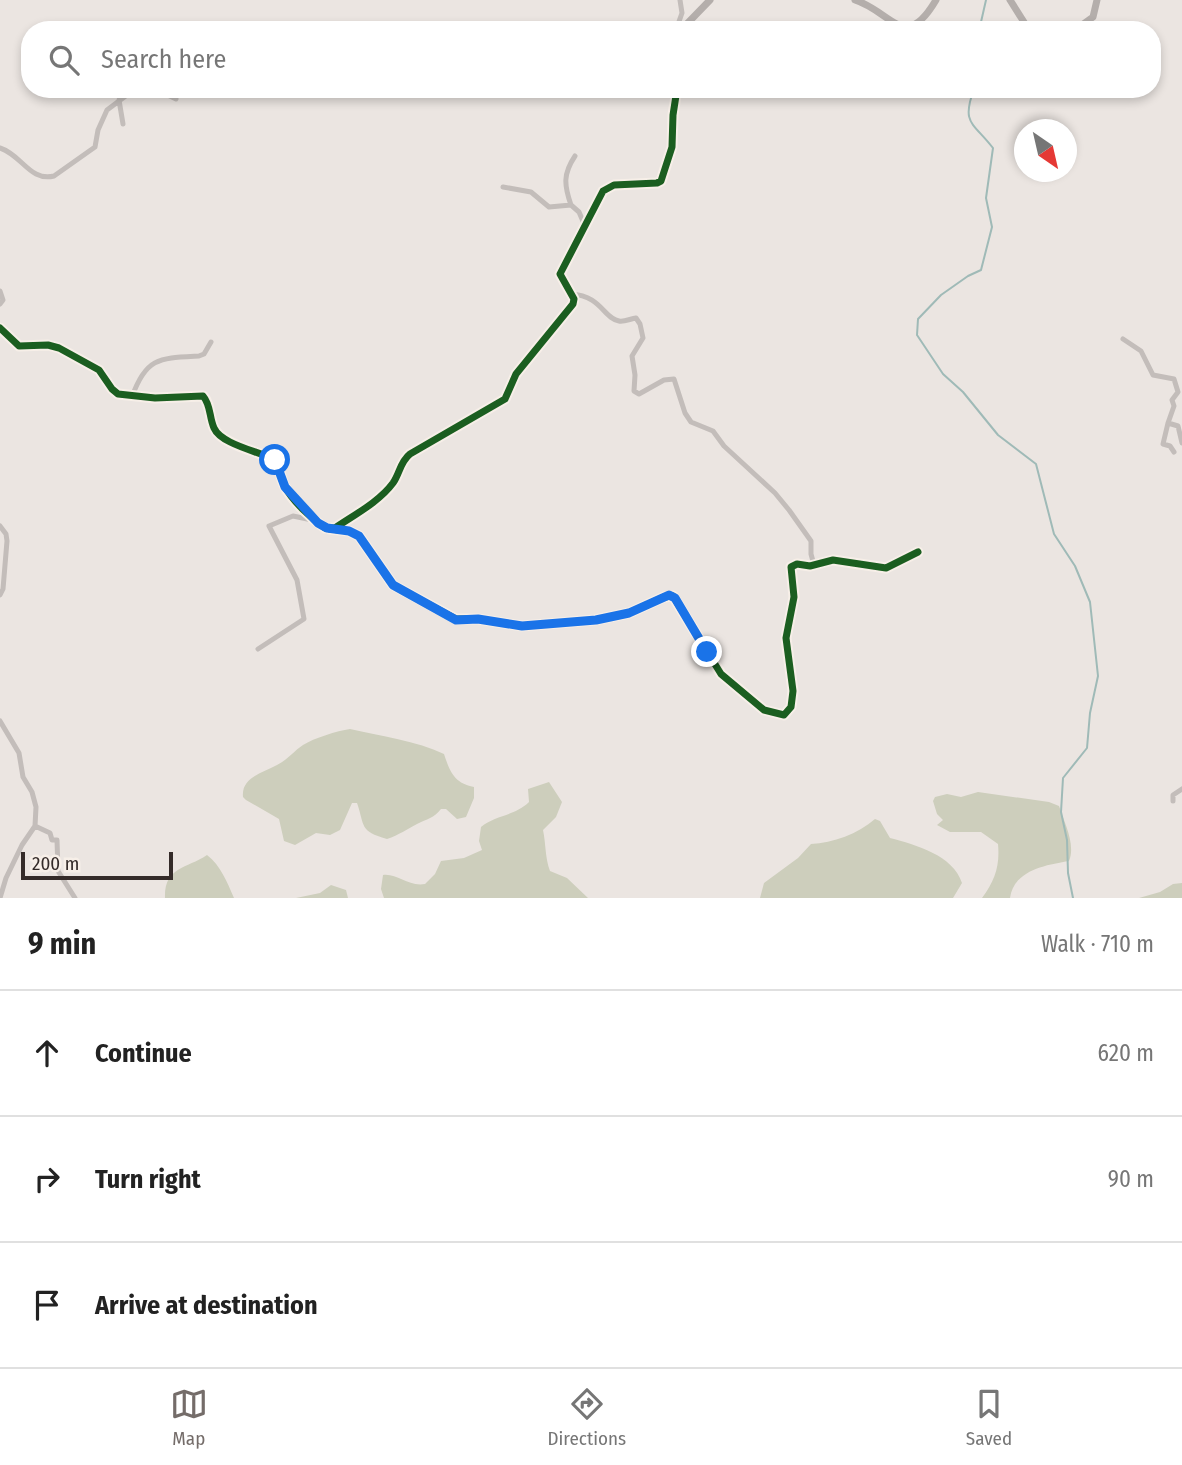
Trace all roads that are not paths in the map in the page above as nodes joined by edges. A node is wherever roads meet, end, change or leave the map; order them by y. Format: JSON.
{"nodes":[{"id":1,"x":680,"y":0,"type":"edge"},
{"id":2,"x":710,"y":0,"type":"edge"},
{"id":3,"x":855,"y":0,"type":"edge"},
{"id":4,"x":936,"y":0,"type":"edge"},
{"id":5,"x":1010,"y":0,"type":"edge"},
{"id":6,"x":1097,"y":0,"type":"edge"},
{"id":7,"x":680,"y":21,"type":"edge"},
{"id":8,"x":688,"y":21,"type":"edge"},
{"id":9,"x":891,"y":21,"type":"edge"},
{"id":10,"x":922,"y":21,"type":"edge"},
{"id":11,"x":1023,"y":21,"type":"edge"},
{"id":12,"x":1088,"y":21,"type":"edge"},
{"id":13,"x":122,"y":98,"type":"edge"},
{"id":14,"x":676,"y":98,"type":"edge"},
{"id":15,"x":119,"y":100,"type":"junction"},
{"id":16,"x":123,"y":124,"type":"dead end"},
{"id":17,"x":0,"y":148,"type":"edge"},
{"id":18,"x":575,"y":156,"type":"dead end"},
{"id":19,"x":503,"y":187,"type":"dead end"},
{"id":20,"x":571,"y":205,"type":"junction"},
{"id":21,"x":585,"y":226,"type":"junction"},
{"id":22,"x":0,"y":291,"type":"edge"},
{"id":23,"x":571,"y":294,"type":"junction"},
{"id":24,"x":0,"y":304,"type":"edge"},
{"id":25,"x":0,"y":328,"type":"edge"},
{"id":26,"x":1123,"y":339,"type":"dead end"},
{"id":27,"x":211,"y":342,"type":"dead end"},
{"id":28,"x":132,"y":397,"type":"junction"},
{"id":29,"x":1168,"y":422,"type":"junction"},
{"id":30,"x":1182,"y":443,"type":"edge"},
{"id":31,"x":1174,"y":453,"type":"dead end"},
{"id":32,"x":318,"y":523,"type":"junction"},
{"id":33,"x":0,"y":526,"type":"edge"},
{"id":34,"x":330,"y":529,"type":"junction"},
{"id":35,"x":918,"y":552,"type":"dead end"},
{"id":36,"x":814,"y":565,"type":"junction"},
{"id":37,"x":0,"y":595,"type":"edge"},
{"id":38,"x":258,"y":649,"type":"dead end"},
{"id":39,"x":0,"y":720,"type":"edge"},
{"id":40,"x":1182,"y":789,"type":"edge"},
{"id":41,"x":1173,"y":801,"type":"dead end"},
{"id":42,"x":36,"y":827,"type":"junction"},
{"id":43,"x":0,"y":898,"type":"edge"},
{"id":44,"x":75,"y":898,"type":"edge"}],
"edges":[{"from":1,"to":7,"type":"street"},
{"from":2,"to":8,"type":"street"},
{"from":3,"to":9,"type":"street"},
{"from":4,"to":10,"type":"street"},
{"from":5,"to":11,"type":"street"},
{"from":6,"to":12,"type":"street"},
{"from":13,"to":15,"type":"street"},
{"from":14,"to":21,"type":"street"},
{"from":15,"to":16,"type":"street"},
{"from":15,"to":17,"type":"street"},
{"from":18,"to":20,"type":"street"},
{"from":19,"to":20,"type":"street"},
{"from":20,"to":21,"type":"street"},
{"from":21,"to":23,"type":"street"},
{"from":22,"to":24,"type":"street"},
{"from":23,"to":34,"type":"street"},
{"from":23,"to":36,"type":"street"},
{"from":25,"to":28,"type":"street"},
{"from":26,"to":29,"type":"street"},
{"from":27,"to":28,"type":"street"},
{"from":28,"to":32,"type":"street"},
{"from":29,"to":30,"type":"street"},
{"from":29,"to":31,"type":"street"},
{"from":32,"to":34,"type":"street"},
{"from":32,"to":38,"type":"street"},
{"from":33,"to":37,"type":"street"},
{"from":34,"to":36,"type":"street"},
{"from":35,"to":36,"type":"street"},
{"from":39,"to":42,"type":"street"},
{"from":40,"to":41,"type":"street"},
{"from":42,"to":43,"type":"street"},
{"from":42,"to":44,"type":"street"}]}
